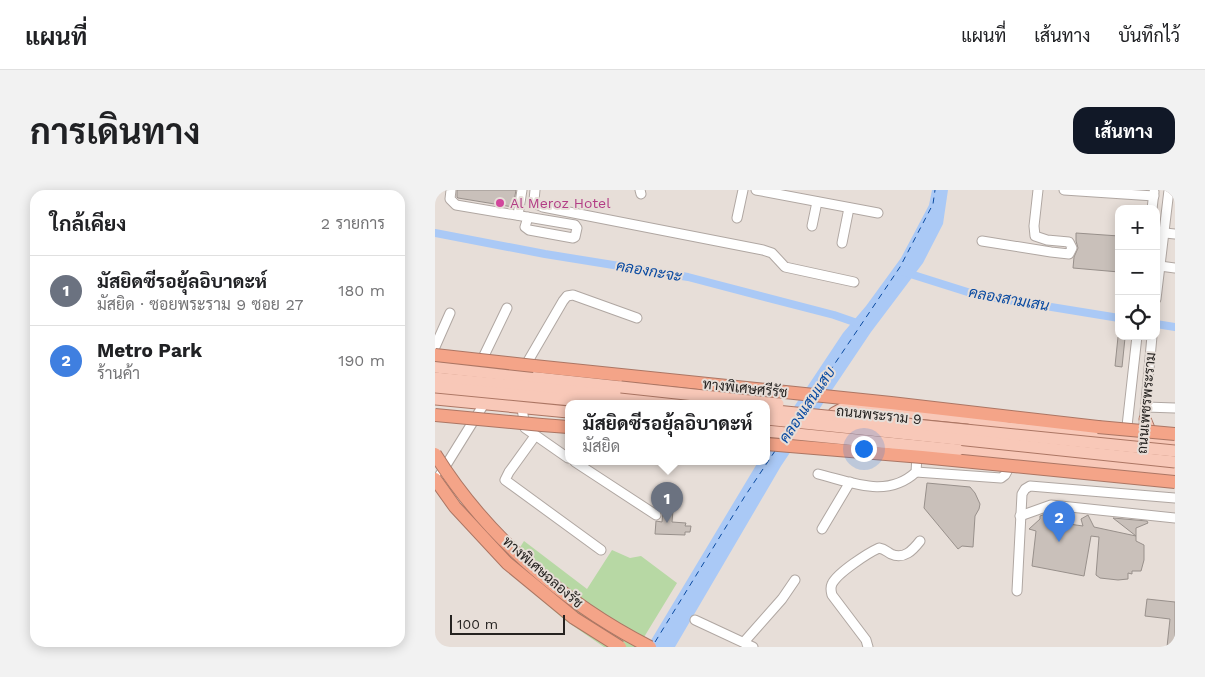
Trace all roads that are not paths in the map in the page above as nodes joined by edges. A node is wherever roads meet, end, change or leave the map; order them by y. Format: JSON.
{"nodes":[{"id":1,"x":451,"y":190,"type":"edge"},
{"id":2,"x":522,"y":190,"type":"edge"},
{"id":3,"x":535,"y":190,"type":"edge"},
{"id":4,"x":743,"y":190,"type":"edge"},
{"id":5,"x":756,"y":190,"type":"edge"},
{"id":6,"x":1038,"y":190,"type":"edge"},
{"id":7,"x":1064,"y":190,"type":"edge"},
{"id":8,"x":1169,"y":190,"type":"edge"},
{"id":9,"x":1154,"y":193,"type":"edge"},
{"id":10,"x":817,"y":202,"type":"junction"},
{"id":11,"x":849,"y":208,"type":"junction"},
{"id":12,"x":878,"y":213,"type":"dead end"},
{"id":13,"x":518,"y":215,"type":"junction"},
{"id":14,"x":528,"y":216,"type":"junction"},
{"id":15,"x":737,"y":218,"type":"dead end"},
{"id":16,"x":812,"y":226,"type":"dead end"},
{"id":17,"x":1160,"y":232,"type":"edge"},
{"id":18,"x":1175,"y":234,"type":"edge"},
{"id":19,"x":982,"y":241,"type":"dead end"},
{"id":20,"x":842,"y":243,"type":"dead end"},
{"id":21,"x":1160,"y":266,"type":"edge"},
{"id":22,"x":1175,"y":268,"type":"edge"},
{"id":23,"x":854,"y":282,"type":"dead end"},
{"id":24,"x":507,"y":308,"type":"dead end"},
{"id":25,"x":450,"y":313,"type":"dead end"},
{"id":26,"x":637,"y":318,"type":"dead end"},
{"id":27,"x":1136,"y":340,"type":"edge"},
{"id":28,"x":1153,"y":340,"type":"edge"},
{"id":29,"x":435,"y":347,"type":"edge"},
{"id":30,"x":435,"y":355,"type":"edge"},
{"id":31,"x":435,"y":367,"type":"edge"},
{"id":32,"x":476,"y":372,"type":"junction"},
{"id":33,"x":520,"y":376,"type":"junction"},
{"id":34,"x":435,"y":378,"type":"edge"},
{"id":35,"x":435,"y":387,"type":"edge"},
{"id":36,"x":435,"y":399,"type":"edge"},
{"id":37,"x":572,"y":400,"type":"edge"},
{"id":38,"x":664,"y":400,"type":"edge"},
{"id":39,"x":743,"y":400,"type":"edge"},
{"id":40,"x":770,"y":403,"type":"edge"},
{"id":41,"x":484,"y":404,"type":"junction"},
{"id":42,"x":522,"y":408,"type":"junction"},
{"id":43,"x":1175,"y":408,"type":"edge"},
{"id":44,"x":770,"y":410,"type":"edge"},
{"id":45,"x":565,"y":412,"type":"edge"},
{"id":46,"x":1145,"y":413,"type":"junction"},
{"id":47,"x":435,"y":414,"type":"edge"},
{"id":48,"x":770,"y":419,"type":"edge"},
{"id":49,"x":1098,"y":426,"type":"junction"},
{"id":50,"x":1175,"y":426,"type":"edge"},
{"id":51,"x":565,"y":427,"type":"edge"},
{"id":52,"x":1007,"y":428,"type":"junction"},
{"id":53,"x":770,"y":431,"type":"edge"},
{"id":54,"x":1175,"y":434,"type":"edge"},
{"id":55,"x":535,"y":436,"type":"junction"},
{"id":56,"x":1126,"y":440,"type":"junction"},
{"id":57,"x":1143,"y":442,"type":"junction"},
{"id":58,"x":1156,"y":443,"type":"junction"},
{"id":59,"x":770,"y":444,"type":"edge"},
{"id":60,"x":1175,"y":444,"type":"edge"},
{"id":61,"x":1175,"y":451,"type":"edge"},
{"id":62,"x":435,"y":454,"type":"edge"},
{"id":63,"x":1003,"y":455,"type":"junction"},
{"id":64,"x":565,"y":456,"type":"edge"},
{"id":65,"x":917,"y":456,"type":"junction"},
{"id":66,"x":1015,"y":457,"type":"junction"},
{"id":67,"x":1039,"y":459,"type":"junction"},
{"id":68,"x":1175,"y":462,"type":"edge"},
{"id":69,"x":580,"y":465,"type":"edge"},
{"id":70,"x":1124,"y":467,"type":"junction"},
{"id":71,"x":1141,"y":469,"type":"junction"},
{"id":72,"x":915,"y":472,"type":"junction"},
{"id":73,"x":1175,"y":473,"type":"edge"},
{"id":74,"x":818,"y":474,"type":"dead end"},
{"id":75,"x":435,"y":479,"type":"edge"},
{"id":76,"x":850,"y":482,"type":"junction"},
{"id":77,"x":1175,"y":482,"type":"edge"},
{"id":78,"x":435,"y":483,"type":"edge"},
{"id":79,"x":1037,"y":486,"type":"junction"},
{"id":80,"x":1052,"y":487,"type":"junction"},
{"id":81,"x":1175,"y":498,"type":"edge"},
{"id":82,"x":1051,"y":505,"type":"junction"},
{"id":83,"x":656,"y":516,"type":"dead end"},
{"id":84,"x":1020,"y":516,"type":"junction"},
{"id":85,"x":1175,"y":518,"type":"edge"},
{"id":86,"x":822,"y":529,"type":"dead end"},
{"id":87,"x":921,"y":541,"type":"dead end"},
{"id":88,"x":601,"y":550,"type":"dead end"},
{"id":89,"x":795,"y":580,"type":"dead end"},
{"id":90,"x":1017,"y":591,"type":"dead end"},
{"id":91,"x":695,"y":620,"type":"dead end"},
{"id":92,"x":744,"y":642,"type":"junction"},
{"id":93,"x":620,"y":647,"type":"edge"},
{"id":94,"x":649,"y":647,"type":"edge"},
{"id":95,"x":753,"y":647,"type":"edge"},
{"id":96,"x":868,"y":647,"type":"edge"}],
"edges":[{"from":1,"to":13,"type":"street"},
{"from":2,"to":13,"type":"street"},
{"from":3,"to":23,"type":"street"},
{"from":4,"to":15,"type":"street"},
{"from":5,"to":10,"type":"street"},
{"from":6,"to":19,"type":"street"},
{"from":7,"to":9,"type":"street"},
{"from":8,"to":17,"type":"street"},
{"from":10,"to":11,"type":"street"},
{"from":10,"to":16,"type":"street"},
{"from":11,"to":12,"type":"street"},
{"from":11,"to":20,"type":"street"},
{"from":13,"to":14,"type":"street"},
{"from":14,"to":14,"type":"street"},
{"from":17,"to":18,"type":"street"},
{"from":21,"to":22,"type":"street"},
{"from":24,"to":32,"type":"street"},
{"from":25,"to":29,"type":"street"},
{"from":26,"to":33,"type":"street"},
{"from":27,"to":56,"type":"street","name":"ถนนเพชรพระราม"},
{"from":28,"to":46,"type":"street","name":"ถนนเพชรพระราม"},
{"from":30,"to":49,"type":"highway","name":"ทางพิเศษศรีรัช","bridge":true},
{"from":31,"to":32,"type":"main road","name":"ถนนพระราม 9"},
{"from":32,"to":33,"type":"main road","name":"ถนนพระราม 9"},
{"from":33,"to":39,"type":"main road","name":"ถนนพระราม 9","bridge":true},
{"from":34,"to":38,"type":"main road"},
{"from":35,"to":37,"type":"main road"},
{"from":36,"to":41,"type":"main road"},
{"from":40,"to":52,"type":"main road","name":"ถนนพระราม 9","bridge":true},
{"from":41,"to":42,"type":"main road"},
{"from":41,"to":78,"type":"street"},
{"from":42,"to":45,"type":"main road"},
{"from":42,"to":55,"type":"street"},
{"from":43,"to":46,"type":"street"},
{"from":44,"to":61,"type":"main road","name":"ถนนพระราม 9","bridge":true},
{"from":46,"to":57,"type":"street","name":"ถนนเพชรพระราม"},
{"from":46,"to":58,"type":"main road"},
{"from":47,"to":51,"type":"highway","bridge":true},
{"from":48,"to":68,"type":"main road","name":"ถนนพระราม 9","bridge":true},
{"from":49,"to":50,"type":"highway","bridge":true},
{"from":49,"to":54,"type":"highway","name":"ทางพิเศษศรีรัช","bridge":true},
{"from":52,"to":56,"type":"main road","name":"ถนนพระราม 9"},
{"from":52,"to":65,"type":"main road"},
{"from":53,"to":63,"type":"main road","name":"ถนนพระราม 9","bridge":true},
{"from":55,"to":64,"type":"street"},
{"from":55,"to":88,"type":"street"},
{"from":56,"to":57,"type":"main road","name":"ถนนพระราม 9"},
{"from":56,"to":70,"type":"street","name":"ถนนเพชรพระราม"},
{"from":57,"to":58,"type":"main road","name":"ถนนพระราม 9"},
{"from":57,"to":71,"type":"street","name":"ถนนเพชรพระราม"},
{"from":58,"to":60,"type":"main road","name":"ถนนพระราม 9"},
{"from":59,"to":77,"type":"highway","bridge":true},
{"from":62,"to":94,"type":"highway","name":"ทางพิเศษฉลองรัช","bridge":true},
{"from":63,"to":65,"type":"main road"},
{"from":63,"to":66,"type":"main road","name":"ถนนพระราม 9"},
{"from":65,"to":72,"type":"street"},
{"from":66,"to":67,"type":"main road","name":"ถนนพระราม 9"},
{"from":66,"to":72,"type":"street"},
{"from":67,"to":70,"type":"main road","name":"ถนนพระราม 9"},
{"from":67,"to":79,"type":"street"},
{"from":69,"to":83,"type":"street"},
{"from":70,"to":71,"type":"main road","name":"ถนนพระราม 9"},
{"from":71,"to":73,"type":"main road","name":"ถนนพระราม 9"},
{"from":72,"to":76,"type":"street"},
{"from":74,"to":76,"type":"street"},
{"from":75,"to":93,"type":"highway","name":"ทางพิเศษฉลองรัช","bridge":true},
{"from":76,"to":86,"type":"street"},
{"from":79,"to":80,"type":"street"},
{"from":79,"to":84,"type":"street"},
{"from":80,"to":81,"type":"street"},
{"from":80,"to":82,"type":"street"},
{"from":82,"to":84,"type":"street"},
{"from":82,"to":85,"type":"street"},
{"from":84,"to":90,"type":"street"},
{"from":87,"to":96,"type":"street"},
{"from":89,"to":92,"type":"street"},
{"from":91,"to":92,"type":"street"},
{"from":92,"to":95,"type":"street"}]}
